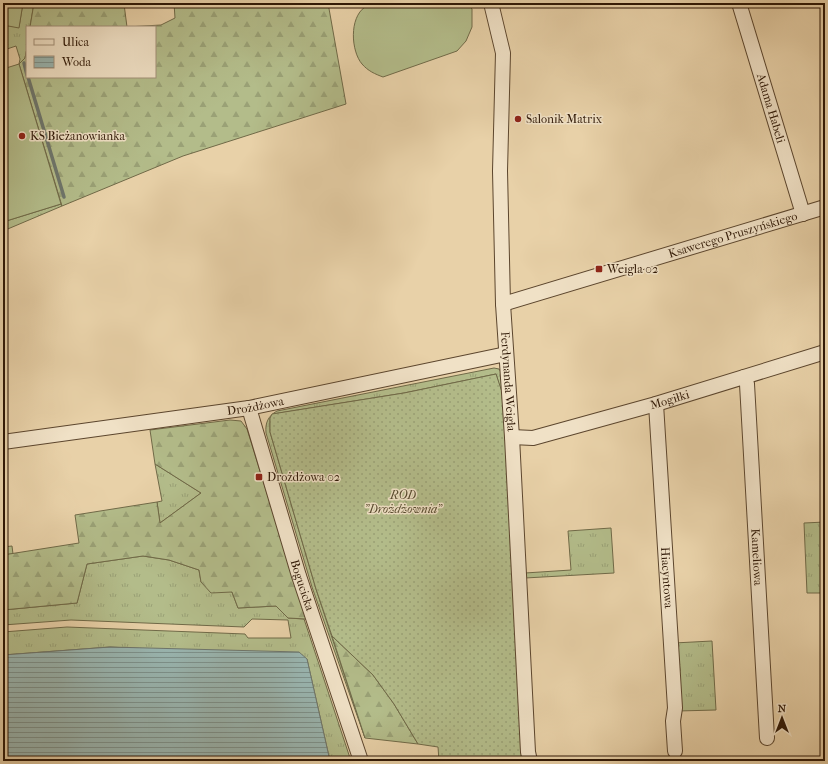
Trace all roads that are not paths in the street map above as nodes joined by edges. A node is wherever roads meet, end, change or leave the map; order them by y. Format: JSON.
{"nodes":[{"id":1,"x":491,"y":3,"type":"edge"},
{"id":2,"x":740,"y":3,"type":"edge"},
{"id":3,"x":825,"y":207,"type":"edge"},
{"id":4,"x":802,"y":214,"type":"junction"},
{"id":5,"x":503,"y":304,"type":"junction"},
{"id":6,"x":825,"y":352,"type":"edge"},
{"id":7,"x":506,"y":354,"type":"junction"},
{"id":8,"x":744,"y":377,"type":"junction"},
{"id":9,"x":656,"y":404,"type":"junction"},
{"id":10,"x":249,"y":408,"type":"junction"},
{"id":11,"x":512,"y":437,"type":"junction"},
{"id":12,"x":3,"y":442,"type":"edge"},
{"id":13,"x":767,"y":738,"type":"dead end"},
{"id":14,"x":675,"y":751,"type":"dead end"},
{"id":15,"x":361,"y":761,"type":"edge"},
{"id":16,"x":530,"y":761,"type":"edge"}],
"edges":[{"from":1,"to":5,"type":"street","name":"Ferdynanda Weigla"},
{"from":2,"to":4,"type":"street","name":"Adama Habeli"},
{"from":3,"to":4,"type":"street","name":"Ksawerego Pruszyńskiego"},
{"from":4,"to":5,"type":"street","name":"Ksawerego Pruszyńskiego"},
{"from":5,"to":7,"type":"street","name":"Ferdynanda Weigla"},
{"from":6,"to":8,"type":"street","name":"Mogiłki"},
{"from":7,"to":10,"type":"street","name":"Drożdżowa"},
{"from":7,"to":11,"type":"street","name":"Ferdynanda Weigla"},
{"from":8,"to":9,"type":"street","name":"Mogiłki"},
{"from":8,"to":13,"type":"street","name":"Kameliowa"},
{"from":9,"to":11,"type":"street","name":"Mogiłki"},
{"from":9,"to":14,"type":"street","name":"Hiacyntowa"},
{"from":10,"to":12,"type":"street","name":"Drożdżowa"},
{"from":10,"to":15,"type":"street","name":"Bogucicka"},
{"from":11,"to":16,"type":"street","name":"Ferdynanda Weigla"}]}
